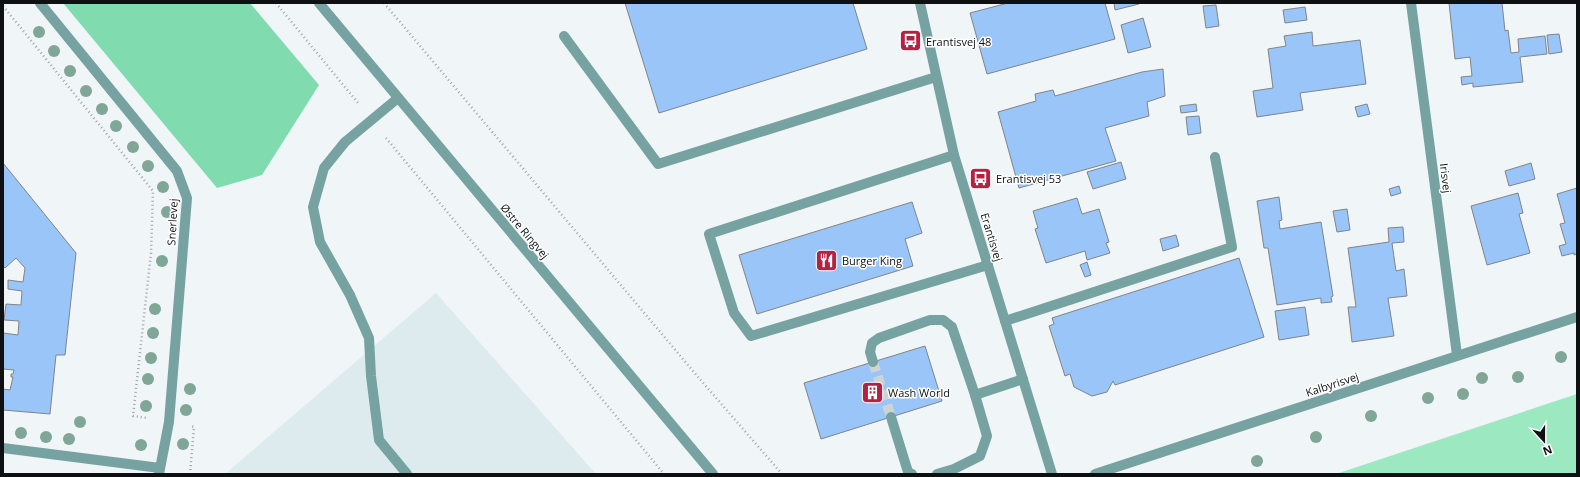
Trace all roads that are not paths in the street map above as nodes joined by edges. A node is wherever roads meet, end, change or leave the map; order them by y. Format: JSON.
{"nodes":[{"id":1,"x":40,"y":3,"type":"edge"},
{"id":2,"x":319,"y":3,"type":"edge"},
{"id":3,"x":920,"y":3,"type":"edge"},
{"id":4,"x":1411,"y":3,"type":"edge"},
{"id":5,"x":564,"y":36,"type":"dead end"},
{"id":6,"x":936,"y":77,"type":"junction"},
{"id":7,"x":398,"y":98,"type":"junction"},
{"id":8,"x":954,"y":155,"type":"junction"},
{"id":9,"x":1215,"y":157,"type":"dead end"},
{"id":10,"x":988,"y":265,"type":"junction"},
{"id":11,"x":1577,"y":317,"type":"edge"},
{"id":12,"x":1005,"y":321,"type":"junction"},
{"id":13,"x":1457,"y":355,"type":"junction"},
{"id":14,"x":873,"y":362,"type":"tunnel mouth"},
{"id":15,"x":1023,"y":379,"type":"junction"},
{"id":16,"x":975,"y":395,"type":"junction"},
{"id":17,"x":891,"y":417,"type":"tunnel mouth"},
{"id":18,"x":3,"y":448,"type":"edge"},
{"id":19,"x":160,"y":471,"type":"edge"},
{"id":20,"x":407,"y":474,"type":"edge"},
{"id":21,"x":713,"y":474,"type":"edge"},
{"id":22,"x":912,"y":474,"type":"edge"},
{"id":23,"x":936,"y":474,"type":"edge"},
{"id":24,"x":1052,"y":474,"type":"edge"},
{"id":25,"x":1095,"y":474,"type":"edge"}],
"edges":[{"from":1,"to":19,"type":"street","name":"Snerlevej"},
{"from":2,"to":7,"type":"street","name":"Østre Ringvej"},
{"from":3,"to":6,"type":"street","name":"Erantisvej"},
{"from":4,"to":13,"type":"street","name":"Irisvej"},
{"from":5,"to":6,"type":"street"},
{"from":6,"to":8,"type":"street","name":"Erantisvej"},
{"from":7,"to":20,"type":"street"},
{"from":7,"to":21,"type":"street","name":"Østre Ringvej"},
{"from":8,"to":10,"type":"street","name":"Erantisvej"},
{"from":8,"to":10,"type":"street"},
{"from":9,"to":12,"type":"street"},
{"from":10,"to":12,"type":"street","name":"Erantisvej"},
{"from":11,"to":13,"type":"street","name":"Kalbyrisvej"},
{"from":12,"to":15,"type":"street","name":"Erantisvej"},
{"from":13,"to":25,"type":"street","name":"Kalbyrisvej"},
{"from":14,"to":16,"type":"street"},
{"from":15,"to":16,"type":"street"},
{"from":15,"to":24,"type":"street","name":"Erantisvej"},
{"from":16,"to":23,"type":"street"},
{"from":17,"to":22,"type":"street"},
{"from":18,"to":19,"type":"street","name":"Snerlevej"}]}
